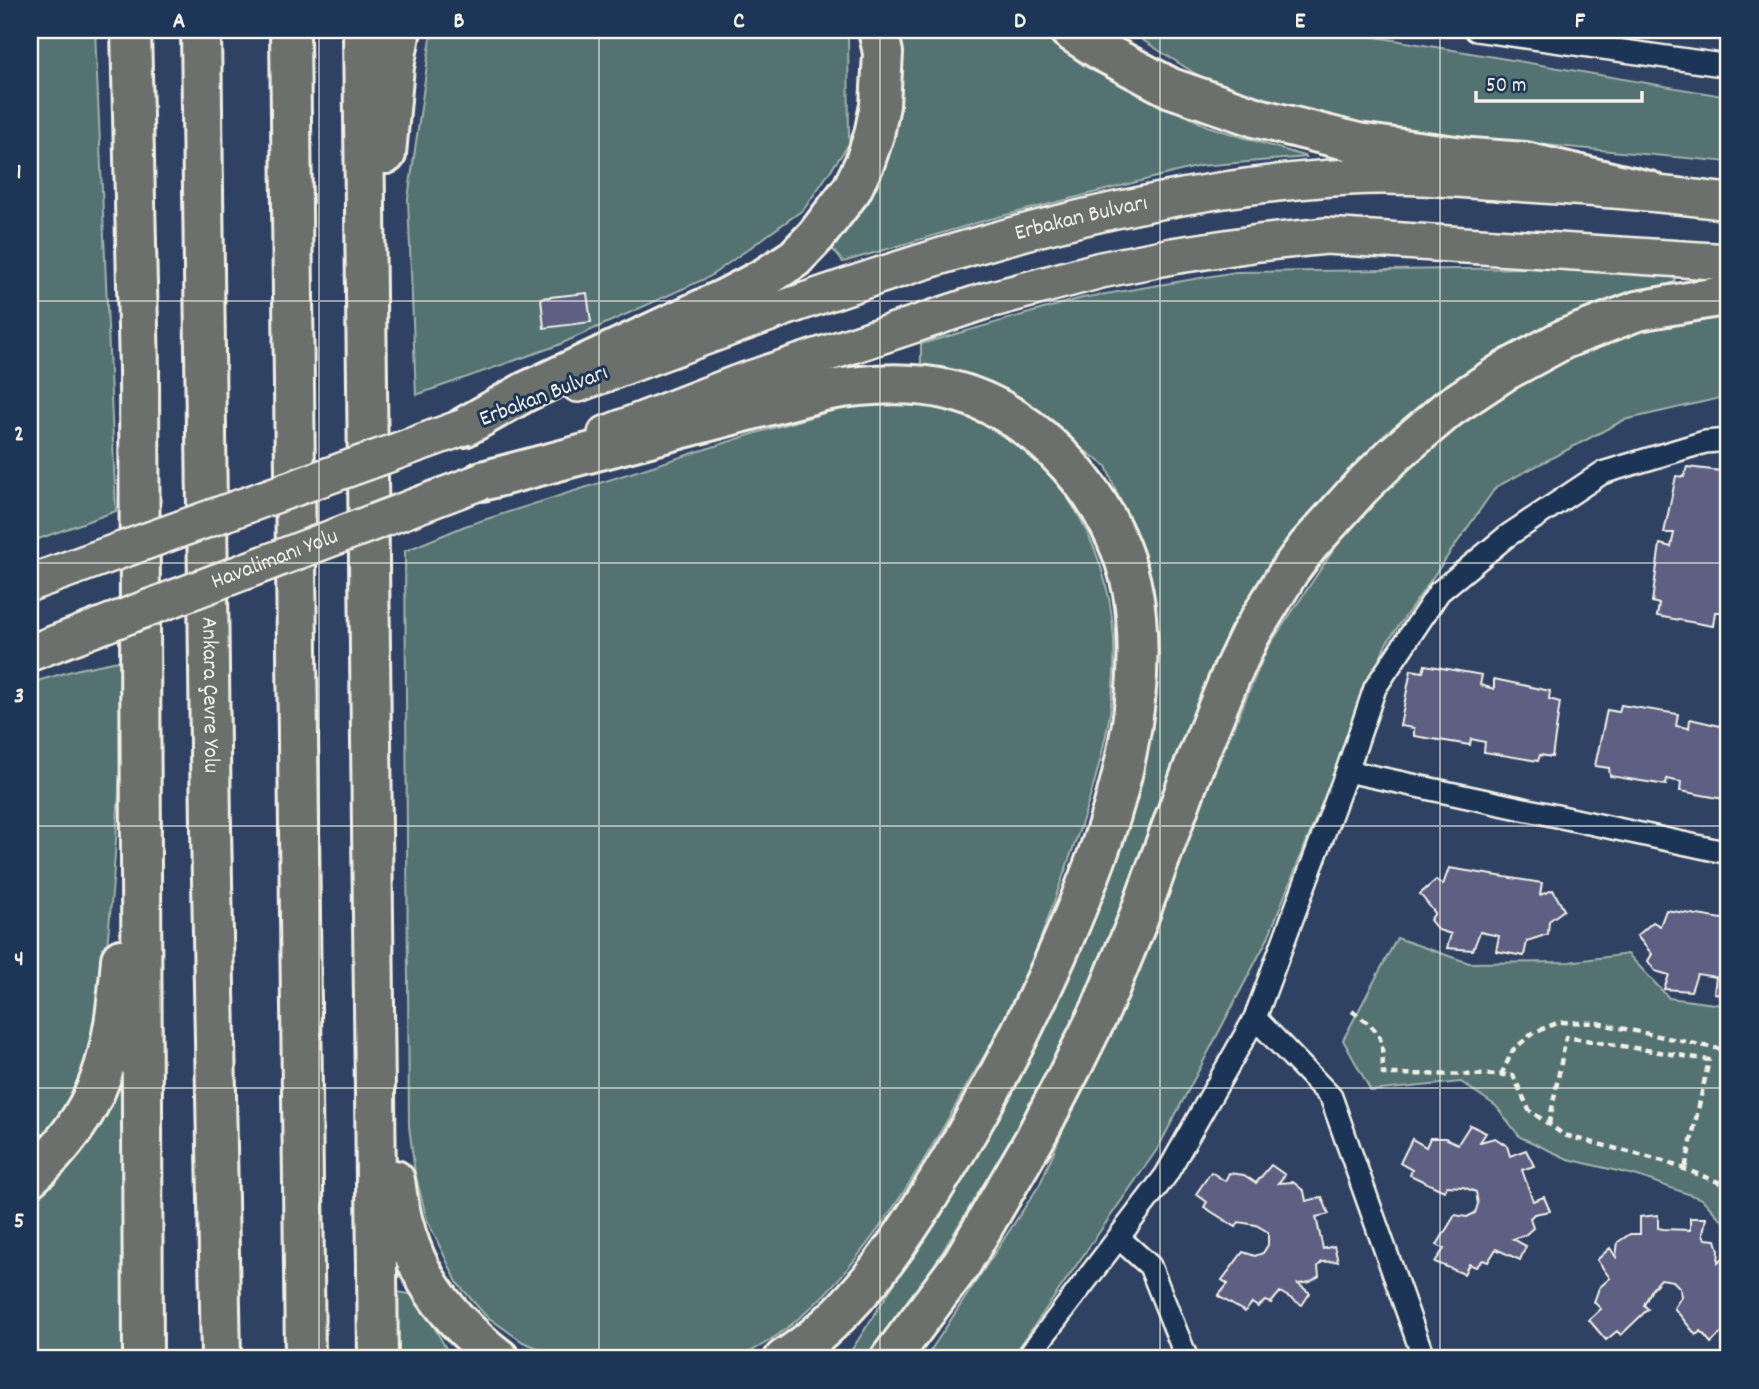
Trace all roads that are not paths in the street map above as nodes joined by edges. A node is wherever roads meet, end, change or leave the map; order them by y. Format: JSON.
{"nodes":[{"id":1,"x":117,"y":30,"type":"edge"},
{"id":2,"x":131,"y":30,"type":"edge"},
{"id":3,"x":201,"y":30,"type":"edge"},
{"id":4,"x":290,"y":30,"type":"edge"},
{"id":5,"x":363,"y":30,"type":"edge"},
{"id":6,"x":401,"y":30,"type":"edge"},
{"id":7,"x":878,"y":30,"type":"edge"},
{"id":8,"x":1069,"y":30,"type":"edge"},
{"id":9,"x":1476,"y":30,"type":"edge"},
{"id":10,"x":1729,"y":66,"type":"edge"},
{"id":11,"x":1649,"y":191,"type":"junction"},
{"id":12,"x":1729,"y":194,"type":"edge"},
{"id":13,"x":1729,"y":202,"type":"edge"},
{"id":14,"x":1729,"y":262,"type":"edge"},
{"id":15,"x":1729,"y":295,"type":"edge"},
{"id":16,"x":139,"y":370,"type":"junction"},
{"id":17,"x":464,"y":427,"type":"junction"},
{"id":18,"x":1729,"y":440,"type":"edge"},
{"id":19,"x":482,"y":481,"type":"junction"},
{"id":20,"x":30,"y":583,"type":"edge"},
{"id":21,"x":370,"y":631,"type":"junction"},
{"id":22,"x":30,"y":653,"type":"edge"},
{"id":23,"x":141,"y":657,"type":"junction"},
{"id":24,"x":1347,"y":771,"type":"junction"},
{"id":25,"x":1729,"y":853,"type":"edge"},
{"id":26,"x":374,"y":924,"type":"junction"},
{"id":27,"x":1255,"y":1018,"type":"junction"},
{"id":28,"x":30,"y":1177,"type":"edge"},
{"id":29,"x":1120,"y":1239,"type":"junction"},
{"id":30,"x":143,"y":1359,"type":"edge"},
{"id":31,"x":221,"y":1359,"type":"edge"},
{"id":32,"x":305,"y":1359,"type":"edge"},
{"id":33,"x":377,"y":1359,"type":"edge"},
{"id":34,"x":500,"y":1359,"type":"edge"},
{"id":35,"x":784,"y":1359,"type":"edge"},
{"id":36,"x":890,"y":1359,"type":"edge"},
{"id":37,"x":1026,"y":1359,"type":"edge"},
{"id":38,"x":1187,"y":1359,"type":"edge"},
{"id":39,"x":1424,"y":1359,"type":"edge"}],
"edges":[{"from":1,"to":16,"type":"highway"},
{"from":2,"to":16,"type":"highway"},
{"from":3,"to":31,"type":"highway","name":"Ankara Çevre Yolu"},
{"from":4,"to":32,"type":"highway"},
{"from":5,"to":21,"type":"highway"},
{"from":6,"to":21,"type":"highway"},
{"from":7,"to":17,"type":"highway"},
{"from":8,"to":11,"type":"highway"},
{"from":9,"to":10,"type":"street"},
{"from":11,"to":12,"type":"highway"},
{"from":11,"to":13,"type":"highway","name":"Erbakan Bulvarı"},
{"from":11,"to":17,"type":"highway","name":"Erbakan Bulvarı"},
{"from":14,"to":19,"type":"highway"},
{"from":15,"to":36,"type":"highway"},
{"from":16,"to":23,"type":"highway"},
{"from":17,"to":20,"type":"highway","bridge":true},
{"from":18,"to":24,"type":"street"},
{"from":19,"to":22,"type":"highway","name":"Havalimanı Yolu","bridge":true},
{"from":19,"to":35,"type":"highway"},
{"from":21,"to":26,"type":"highway"},
{"from":23,"to":28,"type":"highway"},
{"from":23,"to":30,"type":"highway"},
{"from":24,"to":25,"type":"street"},
{"from":24,"to":27,"type":"street"},
{"from":26,"to":33,"type":"highway"},
{"from":26,"to":34,"type":"highway"},
{"from":27,"to":29,"type":"street"},
{"from":27,"to":39,"type":"street"},
{"from":29,"to":37,"type":"street"},
{"from":29,"to":38,"type":"street"}]}
